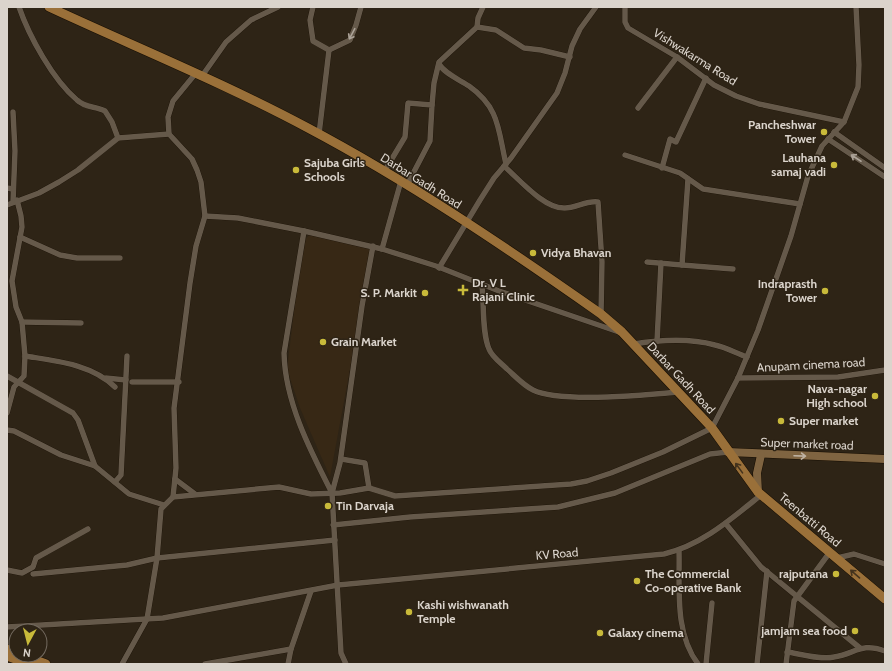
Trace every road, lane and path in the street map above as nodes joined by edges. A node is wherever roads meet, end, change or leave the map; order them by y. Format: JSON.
{"nodes":[{"id":1,"x":19,"y":7,"type":"edge"},
{"id":2,"x":49,"y":7,"type":"edge"},
{"id":3,"x":278,"y":7,"type":"edge"},
{"id":4,"x":313,"y":7,"type":"edge"},
{"id":5,"x":361,"y":7,"type":"edge"},
{"id":6,"x":483,"y":7,"type":"edge"},
{"id":7,"x":596,"y":7,"type":"edge"},
{"id":8,"x":625,"y":7,"type":"edge"},
{"id":9,"x":856,"y":7,"type":"edge"},
{"id":10,"x":477,"y":27,"type":"junction"},
{"id":11,"x":329,"y":50,"type":"junction"},
{"id":12,"x":570,"y":57,"type":"junction"},
{"id":13,"x":677,"y":57,"type":"junction"},
{"id":14,"x":439,"y":64,"type":"junction"},
{"id":15,"x":199,"y":74,"type":"junction"},
{"id":16,"x":706,"y":78,"type":"junction"},
{"id":17,"x":432,"y":105,"type":"junction"},
{"id":18,"x":638,"y":108,"type":"dead end"},
{"id":19,"x":13,"y":112,"type":"dead end"},
{"id":20,"x":844,"y":122,"type":"junction"},
{"id":21,"x":834,"y":132,"type":"junction"},
{"id":22,"x":169,"y":134,"type":"junction"},
{"id":23,"x":319,"y":134,"type":"junction"},
{"id":24,"x":118,"y":138,"type":"junction"},
{"id":25,"x":828,"y":140,"type":"junction"},
{"id":26,"x":625,"y":154,"type":"dead end"},
{"id":27,"x":505,"y":165,"type":"junction"},
{"id":28,"x":662,"y":168,"type":"junction"},
{"id":29,"x":885,"y":168,"type":"edge"},
{"id":30,"x":384,"y":172,"type":"junction"},
{"id":31,"x":885,"y":177,"type":"edge"},
{"id":32,"x":688,"y":179,"type":"junction"},
{"id":33,"x":404,"y":183,"type":"junction"},
{"id":34,"x":7,"y":188,"type":"edge"},
{"id":35,"x":14,"y":189,"type":"junction"},
{"id":36,"x":15,"y":201,"type":"junction"},
{"id":37,"x":800,"y":204,"type":"junction"},
{"id":38,"x":7,"y":205,"type":"edge"},
{"id":39,"x":205,"y":216,"type":"junction"},
{"id":40,"x":466,"y":224,"type":"junction"},
{"id":41,"x":304,"y":231,"type":"junction"},
{"id":42,"x":20,"y":237,"type":"junction"},
{"id":43,"x":373,"y":246,"type":"junction"},
{"id":44,"x":382,"y":249,"type":"junction"},
{"id":45,"x":120,"y":258,"type":"dead end"},
{"id":46,"x":647,"y":262,"type":"dead end"},
{"id":47,"x":661,"y":263,"type":"junction"},
{"id":48,"x":682,"y":265,"type":"junction"},
{"id":49,"x":439,"y":268,"type":"junction"},
{"id":50,"x":733,"y":269,"type":"dead end"},
{"id":51,"x":482,"y":286,"type":"junction"},
{"id":52,"x":601,"y":314,"type":"junction"},
{"id":53,"x":22,"y":322,"type":"junction"},
{"id":54,"x":81,"y":324,"type":"dead end"},
{"id":55,"x":622,"y":332,"type":"junction"},
{"id":56,"x":657,"y":341,"type":"junction"},
{"id":57,"x":634,"y":344,"type":"junction"},
{"id":58,"x":25,"y":356,"type":"junction"},
{"id":59,"x":127,"y":356,"type":"dead end"},
{"id":60,"x":747,"y":357,"type":"junction"},
{"id":61,"x":885,"y":370,"type":"edge"},
{"id":62,"x":7,"y":376,"type":"edge"},
{"id":63,"x":106,"y":378,"type":"junction"},
{"id":64,"x":738,"y":378,"type":"junction"},
{"id":65,"x":129,"y":381,"type":"junction"},
{"id":66,"x":17,"y":382,"type":"junction"},
{"id":67,"x":179,"y":382,"type":"junction"},
{"id":68,"x":115,"y":387,"type":"dead end"},
{"id":69,"x":678,"y":392,"type":"junction"},
{"id":70,"x":7,"y":413,"type":"edge"},
{"id":71,"x":712,"y":428,"type":"junction"},
{"id":72,"x":7,"y":430,"type":"edge"},
{"id":73,"x":728,"y":452,"type":"junction"},
{"id":74,"x":761,"y":455,"type":"junction"},
{"id":75,"x":341,"y":459,"type":"junction"},
{"id":76,"x":885,"y":459,"type":"edge"},
{"id":77,"x":95,"y":466,"type":"junction"},
{"id":78,"x":175,"y":479,"type":"junction"},
{"id":79,"x":115,"y":482,"type":"junction"},
{"id":80,"x":369,"y":488,"type":"junction"},
{"id":81,"x":332,"y":493,"type":"junction"},
{"id":82,"x":195,"y":494,"type":"junction"},
{"id":83,"x":760,"y":494,"type":"junction"},
{"id":84,"x":173,"y":497,"type":"junction"},
{"id":85,"x":164,"y":506,"type":"junction"},
{"id":86,"x":726,"y":524,"type":"junction"},
{"id":87,"x":333,"y":525,"type":"junction"},
{"id":88,"x":88,"y":528,"type":"dead end"},
{"id":89,"x":335,"y":540,"type":"junction"},
{"id":90,"x":679,"y":550,"type":"junction"},
{"id":91,"x":834,"y":555,"type":"junction"},
{"id":92,"x":158,"y":558,"type":"junction"},
{"id":93,"x":885,"y":564,"type":"edge"},
{"id":94,"x":7,"y":570,"type":"edge"},
{"id":95,"x":767,"y":572,"type":"junction"},
{"id":96,"x":33,"y":574,"type":"dead end"},
{"id":97,"x":338,"y":585,"type":"junction"},
{"id":98,"x":311,"y":591,"type":"junction"},
{"id":99,"x":797,"y":596,"type":"junction"},
{"id":100,"x":885,"y":599,"type":"edge"},
{"id":101,"x":712,"y":603,"type":"dead end"},
{"id":102,"x":147,"y":618,"type":"junction"},
{"id":103,"x":7,"y":627,"type":"edge"},
{"id":104,"x":291,"y":648,"type":"junction"},
{"id":105,"x":860,"y":648,"type":"junction"},
{"id":106,"x":885,"y":651,"type":"edge"},
{"id":107,"x":788,"y":652,"type":"junction"},
{"id":108,"x":7,"y":656,"type":"edge"},
{"id":109,"x":820,"y":656,"type":"junction"},
{"id":110,"x":29,"y":664,"type":"edge"},
{"id":111,"x":122,"y":664,"type":"edge"},
{"id":112,"x":205,"y":664,"type":"edge"},
{"id":113,"x":288,"y":664,"type":"edge"},
{"id":114,"x":346,"y":664,"type":"edge"},
{"id":115,"x":698,"y":664,"type":"edge"},
{"id":116,"x":706,"y":664,"type":"edge"},
{"id":117,"x":757,"y":664,"type":"edge"},
{"id":118,"x":786,"y":664,"type":"edge"},
{"id":119,"x":819,"y":664,"type":"edge"}],
"edges":[{"from":1,"to":24,"type":"street"},
{"from":2,"to":15,"type":"main road","name":"Darbar Gadh Road"},
{"from":3,"to":15,"type":"street"},
{"from":4,"to":11,"type":"street"},
{"from":5,"to":11,"type":"street","one_way":true},
{"from":6,"to":10,"type":"street"},
{"from":7,"to":12,"type":"street"},
{"from":8,"to":13,"type":"street","name":"Vishwakarma Road"},
{"from":9,"to":20,"type":"street"},
{"from":10,"to":12,"type":"street"},
{"from":10,"to":14,"type":"street"},
{"from":11,"to":23,"type":"street"},
{"from":12,"to":27,"type":"street"},
{"from":13,"to":16,"type":"street","name":"Vishwakarma Road"},
{"from":13,"to":18,"type":"street"},
{"from":14,"to":17,"type":"street"},
{"from":14,"to":27,"type":"street"},
{"from":15,"to":22,"type":"street"},
{"from":15,"to":23,"type":"main road","name":"Darbar Gadh Road"},
{"from":16,"to":20,"type":"street","name":"Vishwakarma Road"},
{"from":16,"to":28,"type":"street"},
{"from":17,"to":30,"type":"street"},
{"from":17,"to":33,"type":"street"},
{"from":19,"to":35,"type":"street"},
{"from":20,"to":21,"type":"street"},
{"from":21,"to":25,"type":"street"},
{"from":21,"to":29,"type":"street"},
{"from":22,"to":24,"type":"street"},
{"from":22,"to":39,"type":"street"},
{"from":23,"to":30,"type":"main road","name":"Darbar Gadh Road"},
{"from":24,"to":36,"type":"street"},
{"from":31,"to":25,"type":"street","one_way":true},
{"from":25,"to":37,"type":"street"},
{"from":26,"to":28,"type":"street"},
{"from":27,"to":40,"type":"street"},
{"from":27,"to":52,"type":"street"},
{"from":28,"to":32,"type":"street"},
{"from":30,"to":33,"type":"main road","name":"Darbar Gadh Road"},
{"from":32,"to":37,"type":"street"},
{"from":32,"to":48,"type":"street"},
{"from":33,"to":40,"type":"main road","name":"Darbar Gadh Road"},
{"from":33,"to":44,"type":"street"},
{"from":34,"to":35,"type":"street"},
{"from":35,"to":36,"type":"street"},
{"from":36,"to":38,"type":"street"},
{"from":36,"to":42,"type":"street"},
{"from":37,"to":60,"type":"street"},
{"from":39,"to":41,"type":"street"},
{"from":39,"to":67,"type":"street"},
{"from":40,"to":49,"type":"street"},
{"from":40,"to":52,"type":"main road","name":"Darbar Gadh Road"},
{"from":41,"to":43,"type":"street"},
{"from":41,"to":81,"type":"street"},
{"from":42,"to":45,"type":"street"},
{"from":42,"to":53,"type":"street"},
{"from":43,"to":44,"type":"street"},
{"from":43,"to":75,"type":"street"},
{"from":44,"to":49,"type":"street"},
{"from":46,"to":47,"type":"street"},
{"from":47,"to":48,"type":"street"},
{"from":47,"to":56,"type":"street"},
{"from":48,"to":50,"type":"street"},
{"from":49,"to":51,"type":"street"},
{"from":51,"to":55,"type":"street"},
{"from":51,"to":69,"type":"street"},
{"from":52,"to":55,"type":"main road","name":"Darbar Gadh Road"},
{"from":53,"to":54,"type":"street"},
{"from":53,"to":58,"type":"street"},
{"from":55,"to":57,"type":"main road","name":"Darbar Gadh Road"},
{"from":56,"to":57,"type":"street"},
{"from":56,"to":60,"type":"street"},
{"from":57,"to":69,"type":"main road","name":"Darbar Gadh Road"},
{"from":58,"to":63,"type":"street"},
{"from":58,"to":66,"type":"street"},
{"from":59,"to":65,"type":"street"},
{"from":60,"to":64,"type":"street"},
{"from":61,"to":64,"type":"street","name":"Anupam cinema road"},
{"from":62,"to":66,"type":"street"},
{"from":63,"to":65,"type":"street"},
{"from":63,"to":68,"type":"street"},
{"from":64,"to":71,"type":"street"},
{"from":65,"to":67,"type":"street"},
{"from":65,"to":79,"type":"street"},
{"from":66,"to":70,"type":"street"},
{"from":66,"to":77,"type":"street"},
{"from":67,"to":78,"type":"street"},
{"from":69,"to":71,"type":"main road","name":"Darbar Gadh Road"},
{"from":71,"to":73,"type":"main road","name":"Darbar Gadh Road"},
{"from":71,"to":80,"type":"street"},
{"from":72,"to":77,"type":"street"},
{"from":73,"to":74,"type":"main road","name":"Super market road"},
{"from":83,"to":73,"type":"main road","name":"Teenbatti Road","one_way":true},
{"from":73,"to":87,"type":"street"},
{"from":74,"to":76,"type":"main road","name":"Super market road","one_way":true},
{"from":74,"to":83,"type":"main road"},
{"from":75,"to":80,"type":"street"},
{"from":75,"to":81,"type":"street"},
{"from":77,"to":79,"type":"street"},
{"from":78,"to":82,"type":"street"},
{"from":78,"to":84,"type":"street"},
{"from":79,"to":85,"type":"street"},
{"from":80,"to":81,"type":"street"},
{"from":81,"to":82,"type":"street"},
{"from":81,"to":87,"type":"street"},
{"from":82,"to":84,"type":"street"},
{"from":83,"to":86,"type":"street","name":"KV Road"},
{"from":83,"to":91,"type":"main road","name":"Teenbatti Road"},
{"from":84,"to":85,"type":"street"},
{"from":85,"to":92,"type":"street"},
{"from":86,"to":90,"type":"street","name":"KV Road"},
{"from":86,"to":95,"type":"street"},
{"from":87,"to":89,"type":"street"},
{"from":88,"to":94,"type":"street"},
{"from":89,"to":92,"type":"street"},
{"from":89,"to":97,"type":"street"},
{"from":90,"to":97,"type":"street","name":"KV Road"},
{"from":90,"to":115,"type":"street"},
{"from":91,"to":93,"type":"street"},
{"from":91,"to":99,"type":"street"},
{"from":100,"to":91,"type":"main road","name":"Teenbatti Road","one_way":true},
{"from":92,"to":96,"type":"street"},
{"from":92,"to":102,"type":"street"},
{"from":95,"to":99,"type":"street"},
{"from":95,"to":117,"type":"street"},
{"from":97,"to":98,"type":"street","name":"KV Road"},
{"from":97,"to":114,"type":"street"},
{"from":98,"to":102,"type":"street","name":"KV Road"},
{"from":98,"to":104,"type":"street"},
{"from":99,"to":105,"type":"street"},
{"from":99,"to":107,"type":"street"},
{"from":101,"to":116,"type":"street"},
{"from":102,"to":103,"type":"street","name":"KV Road"},
{"from":102,"to":111,"type":"street"},
{"from":104,"to":112,"type":"street"},
{"from":104,"to":113,"type":"street"},
{"from":105,"to":106,"type":"street"},
{"from":105,"to":109,"type":"street"},
{"from":107,"to":109,"type":"street"},
{"from":107,"to":118,"type":"street"},
{"from":108,"to":110,"type":"main road"},
{"from":109,"to":119,"type":"street"}]}
